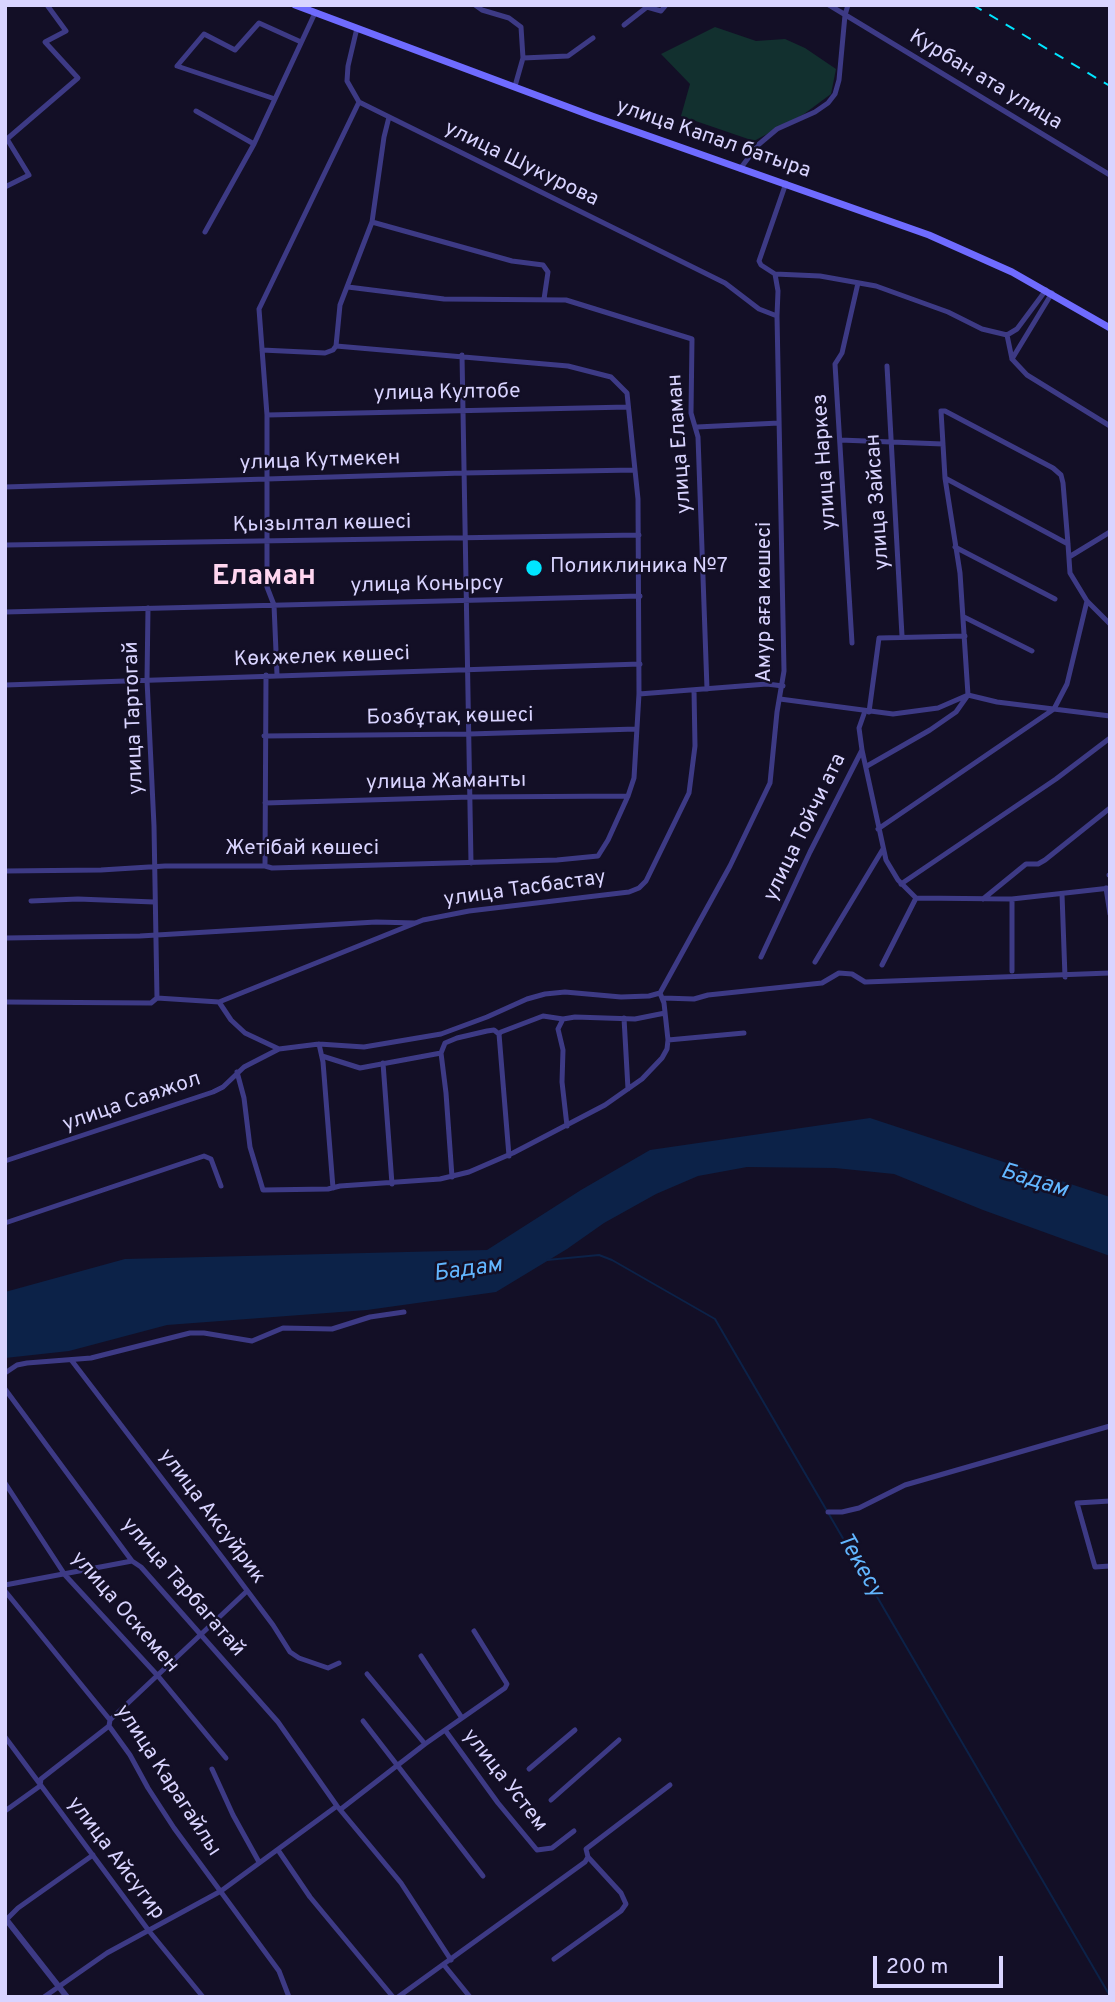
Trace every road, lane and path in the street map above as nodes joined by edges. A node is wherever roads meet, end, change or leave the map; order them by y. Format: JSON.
{"nodes":[{"id":1,"x":47,"y":5,"type":"edge"},
{"id":2,"x":295,"y":5,"type":"edge"},
{"id":3,"x":475,"y":5,"type":"edge"},
{"id":4,"x":666,"y":5,"type":"edge"},
{"id":5,"x":829,"y":5,"type":"edge"},
{"id":6,"x":848,"y":5,"type":"edge"},
{"id":7,"x":315,"y":13,"type":"junction"},
{"id":8,"x":845,"y":15,"type":"junction"},
{"id":9,"x":624,"y":25,"type":"dead end"},
{"id":10,"x":357,"y":27,"type":"junction"},
{"id":11,"x":593,"y":38,"type":"dead end"},
{"id":12,"x":302,"y":42,"type":"junction"},
{"id":13,"x":523,"y":58,"type":"junction"},
{"id":14,"x":515,"y":86,"type":"junction"},
{"id":15,"x":275,"y":99,"type":"junction"},
{"id":16,"x":359,"y":102,"type":"junction"},
{"id":17,"x":196,"y":111,"type":"dead end"},
{"id":18,"x":389,"y":117,"type":"junction"},
{"id":19,"x":254,"y":144,"type":"junction"},
{"id":20,"x":740,"y":169,"type":"junction"},
{"id":21,"x":1110,"y":175,"type":"edge"},
{"id":22,"x":786,"y":183,"type":"junction"},
{"id":23,"x":5,"y":187,"type":"edge"},
{"id":24,"x":372,"y":222,"type":"junction"},
{"id":25,"x":205,"y":232,"type":"dead end"},
{"id":26,"x":775,"y":274,"type":"junction"},
{"id":27,"x":858,"y":283,"type":"junction"},
{"id":28,"x":348,"y":287,"type":"junction"},
{"id":29,"x":1049,"y":291,"type":"junction"},
{"id":30,"x":544,"y":299,"type":"junction"},
{"id":31,"x":777,"y":316,"type":"junction"},
{"id":32,"x":1110,"y":328,"type":"edge"},
{"id":33,"x":1007,"y":335,"type":"junction"},
{"id":34,"x":336,"y":346,"type":"junction"},
{"id":35,"x":262,"y":350,"type":"junction"},
{"id":36,"x":462,"y":355,"type":"junction"},
{"id":37,"x":1012,"y":359,"type":"junction"},
{"id":38,"x":887,"y":366,"type":"dead end"},
{"id":39,"x":628,"y":407,"type":"junction"},
{"id":40,"x":463,"y":409,"type":"junction"},
{"id":41,"x":267,"y":415,"type":"junction"},
{"id":42,"x":779,"y":423,"type":"junction"},
{"id":43,"x":1110,"y":426,"type":"edge"},
{"id":44,"x":697,"y":427,"type":"junction"},
{"id":45,"x":840,"y":440,"type":"junction"},
{"id":46,"x":891,"y":441,"type":"junction"},
{"id":47,"x":943,"y":444,"type":"junction"},
{"id":48,"x":635,"y":470,"type":"junction"},
{"id":49,"x":463,"y":473,"type":"junction"},
{"id":50,"x":945,"y":478,"type":"junction"},
{"id":51,"x":266,"y":480,"type":"junction"},
{"id":52,"x":5,"y":488,"type":"edge"},
{"id":53,"x":1110,"y":532,"type":"edge"},
{"id":54,"x":639,"y":535,"type":"junction"},
{"id":55,"x":464,"y":537,"type":"junction"},
{"id":56,"x":268,"y":543,"type":"junction"},
{"id":57,"x":1068,"y":544,"type":"junction"},
{"id":58,"x":5,"y":545,"type":"edge"},
{"id":59,"x":955,"y":547,"type":"junction"},
{"id":60,"x":1069,"y":557,"type":"junction"},
{"id":61,"x":640,"y":596,"type":"junction"},
{"id":62,"x":1055,"y":599,"type":"dead end"},
{"id":63,"x":467,"y":600,"type":"junction"},
{"id":64,"x":1087,"y":600,"type":"junction"},
{"id":65,"x":274,"y":605,"type":"junction"},
{"id":66,"x":148,"y":608,"type":"junction"},
{"id":67,"x":5,"y":612,"type":"edge"},
{"id":68,"x":964,"y":617,"type":"junction"},
{"id":69,"x":1110,"y":624,"type":"edge"},
{"id":70,"x":902,"y":636,"type":"junction"},
{"id":71,"x":965,"y":636,"type":"junction"},
{"id":72,"x":852,"y":643,"type":"dead end"},
{"id":73,"x":1032,"y":650,"type":"dead end"},
{"id":74,"x":640,"y":664,"type":"junction"},
{"id":75,"x":468,"y":669,"type":"junction"},
{"id":76,"x":266,"y":675,"type":"junction"},
{"id":77,"x":277,"y":675,"type":"junction"},
{"id":78,"x":147,"y":680,"type":"junction"},
{"id":79,"x":5,"y":685,"type":"edge"},
{"id":80,"x":783,"y":686,"type":"junction"},
{"id":81,"x":707,"y":689,"type":"junction"},
{"id":82,"x":694,"y":690,"type":"junction"},
{"id":83,"x":639,"y":694,"type":"junction"},
{"id":84,"x":968,"y":695,"type":"junction"},
{"id":85,"x":780,"y":699,"type":"junction"},
{"id":86,"x":1054,"y":709,"type":"junction"},
{"id":87,"x":867,"y":712,"type":"junction"},
{"id":88,"x":1110,"y":716,"type":"edge"},
{"id":89,"x":636,"y":729,"type":"junction"},
{"id":90,"x":469,"y":734,"type":"junction"},
{"id":91,"x":264,"y":736,"type":"junction"},
{"id":92,"x":1110,"y":738,"type":"edge"},
{"id":93,"x":862,"y":750,"type":"junction"},
{"id":94,"x":867,"y":766,"type":"junction"},
{"id":95,"x":628,"y":796,"type":"junction"},
{"id":96,"x":470,"y":797,"type":"junction"},
{"id":97,"x":265,"y":803,"type":"junction"},
{"id":98,"x":1110,"y":808,"type":"edge"},
{"id":99,"x":878,"y":829,"type":"junction"},
{"id":100,"x":883,"y":849,"type":"junction"},
{"id":101,"x":471,"y":863,"type":"junction"},
{"id":102,"x":265,"y":866,"type":"junction"},
{"id":103,"x":153,"y":867,"type":"junction"},
{"id":104,"x":5,"y":870,"type":"edge"},
{"id":105,"x":901,"y":884,"type":"junction"},
{"id":106,"x":1108,"y":888,"type":"edge"},
{"id":107,"x":1062,"y":894,"type":"junction"},
{"id":108,"x":916,"y":898,"type":"junction"},
{"id":109,"x":983,"y":899,"type":"junction"},
{"id":110,"x":1012,"y":899,"type":"junction"},
{"id":111,"x":31,"y":901,"type":"dead end"},
{"id":112,"x":154,"y":902,"type":"junction"},
{"id":113,"x":1110,"y":914,"type":"edge"},
{"id":114,"x":416,"y":923,"type":"junction"},
{"id":115,"x":155,"y":934,"type":"junction"},
{"id":116,"x":5,"y":938,"type":"edge"},
{"id":117,"x":761,"y":957,"type":"dead end"},
{"id":118,"x":815,"y":962,"type":"dead end"},
{"id":119,"x":882,"y":965,"type":"dead end"},
{"id":120,"x":1012,"y":971,"type":"dead end"},
{"id":121,"x":1110,"y":973,"type":"edge"},
{"id":122,"x":1065,"y":976,"type":"junction"},
{"id":123,"x":663,"y":993,"type":"junction"},
{"id":124,"x":157,"y":998,"type":"junction"},
{"id":125,"x":5,"y":1002,"type":"edge"},
{"id":126,"x":219,"y":1002,"type":"junction"},
{"id":127,"x":666,"y":1013,"type":"junction"},
{"id":128,"x":624,"y":1018,"type":"junction"},
{"id":129,"x":564,"y":1019,"type":"junction"},
{"id":130,"x":744,"y":1033,"type":"dead end"},
{"id":131,"x":499,"y":1034,"type":"junction"},
{"id":132,"x":668,"y":1040,"type":"junction"},
{"id":133,"x":319,"y":1044,"type":"junction"},
{"id":134,"x":279,"y":1049,"type":"junction"},
{"id":135,"x":442,"y":1055,"type":"junction"},
{"id":136,"x":322,"y":1056,"type":"junction"},
{"id":137,"x":383,"y":1063,"type":"junction"},
{"id":138,"x":237,"y":1072,"type":"junction"},
{"id":139,"x":628,"y":1089,"type":"junction"},
{"id":140,"x":567,"y":1125,"type":"junction"},
{"id":141,"x":509,"y":1156,"type":"junction"},
{"id":142,"x":5,"y":1161,"type":"edge"},
{"id":143,"x":452,"y":1177,"type":"junction"},
{"id":144,"x":392,"y":1184,"type":"junction"},
{"id":145,"x":221,"y":1186,"type":"dead end"},
{"id":146,"x":333,"y":1188,"type":"junction"},
{"id":147,"x":5,"y":1223,"type":"edge"},
{"id":148,"x":404,"y":1312,"type":"dead end"},
{"id":149,"x":72,"y":1361,"type":"junction"},
{"id":150,"x":5,"y":1373,"type":"edge"},
{"id":151,"x":5,"y":1389,"type":"edge"},
{"id":152,"x":1110,"y":1426,"type":"edge"},
{"id":153,"x":5,"y":1483,"type":"edge"},
{"id":154,"x":1110,"y":1501,"type":"edge"},
{"id":155,"x":828,"y":1512,"type":"dead end"},
{"id":156,"x":132,"y":1561,"type":"junction"},
{"id":157,"x":1110,"y":1566,"type":"edge"},
{"id":158,"x":65,"y":1575,"type":"junction"},
{"id":159,"x":5,"y":1585,"type":"edge"},
{"id":160,"x":5,"y":1591,"type":"edge"},
{"id":161,"x":247,"y":1591,"type":"junction"},
{"id":162,"x":474,"y":1631,"type":"dead end"},
{"id":163,"x":202,"y":1634,"type":"junction"},
{"id":164,"x":421,"y":1656,"type":"dead end"},
{"id":165,"x":339,"y":1663,"type":"dead end"},
{"id":166,"x":367,"y":1674,"type":"dead end"},
{"id":167,"x":158,"y":1676,"type":"junction"},
{"id":168,"x":462,"y":1718,"type":"junction"},
{"id":169,"x":363,"y":1721,"type":"dead end"},
{"id":170,"x":110,"y":1723,"type":"junction"},
{"id":171,"x":445,"y":1730,"type":"junction"},
{"id":172,"x":575,"y":1730,"type":"dead end"},
{"id":173,"x":5,"y":1737,"type":"edge"},
{"id":174,"x":619,"y":1740,"type":"dead end"},
{"id":175,"x":425,"y":1744,"type":"junction"},
{"id":176,"x":226,"y":1758,"type":"dead end"},
{"id":177,"x":398,"y":1766,"type":"junction"},
{"id":178,"x":212,"y":1769,"type":"dead end"},
{"id":179,"x":529,"y":1769,"type":"dead end"},
{"id":180,"x":670,"y":1785,"type":"dead end"},
{"id":181,"x":40,"y":1786,"type":"junction"},
{"id":182,"x":551,"y":1800,"type":"dead end"},
{"id":183,"x":339,"y":1808,"type":"junction"},
{"id":184,"x":5,"y":1811,"type":"edge"},
{"id":185,"x":574,"y":1831,"type":"dead end"},
{"id":186,"x":278,"y":1850,"type":"junction"},
{"id":187,"x":93,"y":1855,"type":"junction"},
{"id":188,"x":588,"y":1857,"type":"junction"},
{"id":189,"x":260,"y":1862,"type":"junction"},
{"id":190,"x":483,"y":1876,"type":"dead end"},
{"id":191,"x":221,"y":1891,"type":"junction"},
{"id":192,"x":6,"y":1920,"type":"edge"},
{"id":193,"x":149,"y":1931,"type":"junction"},
{"id":194,"x":554,"y":1959,"type":"dead end"},
{"id":195,"x":451,"y":1960,"type":"junction"},
{"id":196,"x":444,"y":1965,"type":"junction"},
{"id":197,"x":59,"y":1987,"type":"junction"},
{"id":198,"x":200,"y":1996,"type":"edge"},
{"id":199,"x":44,"y":1997,"type":"edge"},
{"id":200,"x":67,"y":1997,"type":"edge"},
{"id":201,"x":289,"y":1997,"type":"edge"},
{"id":202,"x":396,"y":1997,"type":"edge"},
{"id":203,"x":470,"y":1997,"type":"edge"}],
"edges":[{"from":1,"to":23,"type":"street"},
{"from":2,"to":7,"type":"main road","name":"улица Капал батыра"},
{"from":3,"to":13,"type":"street"},
{"from":4,"to":9,"type":"street"},
{"from":5,"to":8,"type":"street","name":"Курбан ата улица"},
{"from":6,"to":8,"type":"street"},
{"from":7,"to":10,"type":"main road","name":"улица Капал батыра"},
{"from":7,"to":12,"type":"street"},
{"from":8,"to":20,"type":"street"},
{"from":8,"to":21,"type":"street","name":"Курбан ата улица"},
{"from":10,"to":14,"type":"main road","name":"улица Капал батыра"},
{"from":10,"to":16,"type":"street"},
{"from":11,"to":13,"type":"street"},
{"from":12,"to":15,"type":"street"},
{"from":12,"to":15,"type":"street"},
{"from":13,"to":14,"type":"street"},
{"from":14,"to":20,"type":"main road","name":"улица Капал батыра"},
{"from":15,"to":19,"type":"street"},
{"from":16,"to":18,"type":"street","name":"улица Шукурова"},
{"from":16,"to":35,"type":"street"},
{"from":17,"to":19,"type":"street"},
{"from":18,"to":24,"type":"street"},
{"from":18,"to":31,"type":"street","name":"улица Шукурова"},
{"from":19,"to":25,"type":"street"},
{"from":20,"to":22,"type":"main road","name":"улица Капал батыра"},
{"from":22,"to":26,"type":"street"},
{"from":22,"to":29,"type":"main road","name":"улица Капал батыра"},
{"from":24,"to":28,"type":"street"},
{"from":24,"to":30,"type":"street"},
{"from":26,"to":27,"type":"street"},
{"from":26,"to":31,"type":"street"},
{"from":27,"to":33,"type":"street"},
{"from":27,"to":45,"type":"street","name":"улица Наркез"},
{"from":28,"to":30,"type":"street","name":"улица Еламан"},
{"from":28,"to":34,"type":"street"},
{"from":29,"to":32,"type":"main road","name":"улица Капал батыра"},
{"from":29,"to":33,"type":"street"},
{"from":29,"to":37,"type":"street"},
{"from":30,"to":44,"type":"street","name":"улица Еламан"},
{"from":31,"to":42,"type":"street","name":"Амур аға көшесі"},
{"from":33,"to":37,"type":"street"},
{"from":34,"to":35,"type":"street"},
{"from":34,"to":36,"type":"street"},
{"from":35,"to":41,"type":"street"},
{"from":36,"to":39,"type":"street"},
{"from":36,"to":40,"type":"street"},
{"from":37,"to":43,"type":"street"},
{"from":38,"to":46,"type":"street","name":"улица Зайсан"},
{"from":39,"to":40,"type":"street","name":"улица Култобе"},
{"from":39,"to":48,"type":"street"},
{"from":40,"to":41,"type":"street","name":"улица Култобе"},
{"from":40,"to":49,"type":"street"},
{"from":41,"to":51,"type":"street"},
{"from":42,"to":44,"type":"street"},
{"from":42,"to":80,"type":"street","name":"Амур аға көшесі"},
{"from":44,"to":81,"type":"street","name":"улица Еламан"},
{"from":45,"to":46,"type":"street"},
{"from":45,"to":72,"type":"street","name":"улица Наркез"},
{"from":46,"to":47,"type":"street"},
{"from":46,"to":70,"type":"street","name":"улица Зайсан"},
{"from":47,"to":50,"type":"street"},
{"from":47,"to":57,"type":"street"},
{"from":48,"to":49,"type":"street","name":"улица Кутмекен"},
{"from":48,"to":54,"type":"street"},
{"from":49,"to":51,"type":"street","name":"улица Кутмекен"},
{"from":49,"to":55,"type":"street"},
{"from":50,"to":57,"type":"street"},
{"from":50,"to":59,"type":"street"},
{"from":51,"to":52,"type":"street","name":"улица Кутмекен"},
{"from":51,"to":56,"type":"street"},
{"from":53,"to":60,"type":"street"},
{"from":54,"to":55,"type":"street","name":"Қызылтал көшесі"},
{"from":54,"to":61,"type":"street"},
{"from":55,"to":56,"type":"street","name":"Қызылтал көшесі"},
{"from":55,"to":63,"type":"street"},
{"from":56,"to":58,"type":"street","name":"Қызылтал көшесі"},
{"from":56,"to":65,"type":"street"},
{"from":57,"to":60,"type":"street"},
{"from":59,"to":62,"type":"street"},
{"from":59,"to":68,"type":"street"},
{"from":60,"to":64,"type":"street"},
{"from":61,"to":63,"type":"street","name":"улица Конырсу"},
{"from":61,"to":74,"type":"street"},
{"from":63,"to":65,"type":"street","name":"улица Конырсу"},
{"from":63,"to":75,"type":"street"},
{"from":64,"to":69,"type":"street"},
{"from":64,"to":86,"type":"street"},
{"from":65,"to":66,"type":"street","name":"улица Конырсу"},
{"from":65,"to":77,"type":"street"},
{"from":66,"to":67,"type":"street","name":"улица Конырсу"},
{"from":66,"to":78,"type":"street","name":"улица Тартогай"},
{"from":68,"to":71,"type":"street"},
{"from":68,"to":73,"type":"street"},
{"from":70,"to":71,"type":"street"},
{"from":70,"to":87,"type":"street"},
{"from":71,"to":84,"type":"street"},
{"from":74,"to":75,"type":"street","name":"Көкжелек көшесі"},
{"from":74,"to":83,"type":"street"},
{"from":75,"to":77,"type":"street","name":"Көкжелек көшесі"},
{"from":75,"to":90,"type":"street"},
{"from":76,"to":77,"type":"street","name":"Көкжелек көшесі"},
{"from":76,"to":78,"type":"street","name":"Көкжелек көшесі"},
{"from":76,"to":91,"type":"street"},
{"from":78,"to":79,"type":"street","name":"Көкжелек көшесі"},
{"from":78,"to":103,"type":"street","name":"улица Тартогай"},
{"from":80,"to":81,"type":"street"},
{"from":80,"to":85,"type":"street","name":"Амур аға көшесі"},
{"from":81,"to":82,"type":"street"},
{"from":82,"to":83,"type":"street"},
{"from":82,"to":114,"type":"street","name":"улица Тасбастау"},
{"from":83,"to":89,"type":"street"},
{"from":84,"to":86,"type":"street"},
{"from":84,"to":87,"type":"street"},
{"from":84,"to":94,"type":"street"},
{"from":85,"to":87,"type":"street"},
{"from":85,"to":123,"type":"street","name":"Амур аға көшесі"},
{"from":86,"to":88,"type":"street"},
{"from":86,"to":99,"type":"street"},
{"from":87,"to":93,"type":"street","name":"улица Тойчи ата"},
{"from":89,"to":90,"type":"street","name":"Бозбұтақ көшесі"},
{"from":89,"to":95,"type":"street"},
{"from":90,"to":91,"type":"street","name":"Бозбұтақ көшесі"},
{"from":90,"to":96,"type":"street"},
{"from":91,"to":97,"type":"street"},
{"from":92,"to":105,"type":"street"},
{"from":93,"to":94,"type":"street"},
{"from":93,"to":117,"type":"street","name":"улица Тойчи ата"},
{"from":94,"to":99,"type":"street"},
{"from":95,"to":96,"type":"street","name":"улица Жаманты"},
{"from":95,"to":101,"type":"street","name":"Жетібай көшесі"},
{"from":96,"to":97,"type":"street","name":"улица Жаманты"},
{"from":96,"to":101,"type":"street"},
{"from":97,"to":102,"type":"street"},
{"from":98,"to":109,"type":"street"},
{"from":99,"to":100,"type":"street"},
{"from":100,"to":105,"type":"street"},
{"from":100,"to":118,"type":"street"},
{"from":101,"to":102,"type":"street","name":"Жетібай көшесі"},
{"from":102,"to":103,"type":"street","name":"Жетібай көшесі"},
{"from":103,"to":104,"type":"street","name":"Жетібай көшесі"},
{"from":103,"to":112,"type":"street","name":"улица Тартогай"},
{"from":105,"to":108,"type":"street"},
{"from":106,"to":107,"type":"street"},
{"from":106,"to":113,"type":"street"},
{"from":107,"to":110,"type":"street"},
{"from":107,"to":122,"type":"street"},
{"from":108,"to":109,"type":"street"},
{"from":108,"to":119,"type":"street"},
{"from":109,"to":110,"type":"street"},
{"from":110,"to":120,"type":"street"},
{"from":111,"to":112,"type":"street"},
{"from":112,"to":115,"type":"street","name":"улица Тартогай"},
{"from":114,"to":115,"type":"street"},
{"from":114,"to":126,"type":"street","name":"улица Тасбастау"},
{"from":115,"to":116,"type":"street"},
{"from":115,"to":124,"type":"street","name":"улица Тартогай"},
{"from":121,"to":122,"type":"street","name":"улица Саяжол"},
{"from":122,"to":123,"type":"street","name":"улица Саяжол"},
{"from":123,"to":127,"type":"street"},
{"from":123,"to":133,"type":"street","name":"улица Саяжол"},
{"from":124,"to":125,"type":"street","name":"улица Тасбастау"},
{"from":124,"to":126,"type":"street","name":"улица Тасбастау"},
{"from":126,"to":134,"type":"street"},
{"from":127,"to":128,"type":"street"},
{"from":127,"to":132,"type":"street"},
{"from":128,"to":129,"type":"street"},
{"from":128,"to":139,"type":"street"},
{"from":129,"to":131,"type":"street"},
{"from":129,"to":140,"type":"street"},
{"from":130,"to":132,"type":"street"},
{"from":131,"to":135,"type":"street"},
{"from":131,"to":141,"type":"street"},
{"from":132,"to":139,"type":"street"},
{"from":133,"to":134,"type":"street","name":"улица Саяжол"},
{"from":133,"to":136,"type":"street"},
{"from":134,"to":138,"type":"street","name":"улица Саяжол"},
{"from":135,"to":137,"type":"street"},
{"from":135,"to":143,"type":"street"},
{"from":136,"to":137,"type":"street"},
{"from":136,"to":146,"type":"street"},
{"from":137,"to":144,"type":"street"},
{"from":138,"to":142,"type":"street","name":"улица Саяжол"},
{"from":138,"to":146,"type":"street"},
{"from":139,"to":140,"type":"street"},
{"from":140,"to":141,"type":"street"},
{"from":141,"to":143,"type":"street"},
{"from":143,"to":144,"type":"street"},
{"from":144,"to":146,"type":"street"},
{"from":145,"to":147,"type":"street"},
{"from":148,"to":149,"type":"street"},
{"from":149,"to":150,"type":"street"},
{"from":149,"to":161,"type":"street","name":"улица Аксуйрик"},
{"from":151,"to":156,"type":"street","name":"улица Тарбагатай"},
{"from":152,"to":155,"type":"street"},
{"from":153,"to":158,"type":"street","name":"улица Оскемен"},
{"from":154,"to":157,"type":"street"},
{"from":156,"to":158,"type":"street"},
{"from":156,"to":163,"type":"street","name":"улица Тарбагатай"},
{"from":158,"to":159,"type":"street"},
{"from":158,"to":167,"type":"street","name":"улица Оскемен"},
{"from":160,"to":170,"type":"street","name":"улица Карагайлы"},
{"from":161,"to":163,"type":"street"},
{"from":161,"to":165,"type":"street","name":"улица Аксуйрик"},
{"from":162,"to":168,"type":"street"},
{"from":163,"to":167,"type":"street"},
{"from":163,"to":183,"type":"street","name":"улица Тарбагатай"},
{"from":164,"to":168,"type":"street"},
{"from":166,"to":175,"type":"street","name":"улица Устем"},
{"from":167,"to":170,"type":"street"},
{"from":167,"to":176,"type":"street","name":"улица Оскемен"},
{"from":168,"to":171,"type":"street"},
{"from":169,"to":177,"type":"street"},
{"from":170,"to":181,"type":"street"},
{"from":170,"to":191,"type":"street","name":"улица Карагайлы"},
{"from":171,"to":175,"type":"street"},
{"from":171,"to":185,"type":"street","name":"улица Устем"},
{"from":172,"to":179,"type":"street"},
{"from":173,"to":181,"type":"street","name":"улица Айсугир"},
{"from":174,"to":182,"type":"street"},
{"from":175,"to":177,"type":"street"},
{"from":177,"to":183,"type":"street"},
{"from":177,"to":190,"type":"street"},
{"from":178,"to":189,"type":"street"},
{"from":180,"to":188,"type":"street"},
{"from":181,"to":184,"type":"street"},
{"from":181,"to":187,"type":"street","name":"улица Айсугир"},
{"from":183,"to":186,"type":"street"},
{"from":183,"to":195,"type":"street","name":"улица Тарбагатай"},
{"from":186,"to":189,"type":"street"},
{"from":186,"to":202,"type":"street"},
{"from":187,"to":192,"type":"street"},
{"from":187,"to":193,"type":"street","name":"улица Айсугир"},
{"from":188,"to":194,"type":"street"},
{"from":188,"to":195,"type":"street"},
{"from":189,"to":191,"type":"street"},
{"from":191,"to":193,"type":"street"},
{"from":191,"to":201,"type":"street","name":"улица Карагайлы"},
{"from":192,"to":197,"type":"street"},
{"from":193,"to":197,"type":"street"},
{"from":193,"to":198,"type":"street","name":"улица Айсугир"},
{"from":195,"to":196,"type":"street"},
{"from":196,"to":202,"type":"street"},
{"from":196,"to":203,"type":"street"},
{"from":197,"to":199,"type":"street"},
{"from":197,"to":200,"type":"street"}]}
